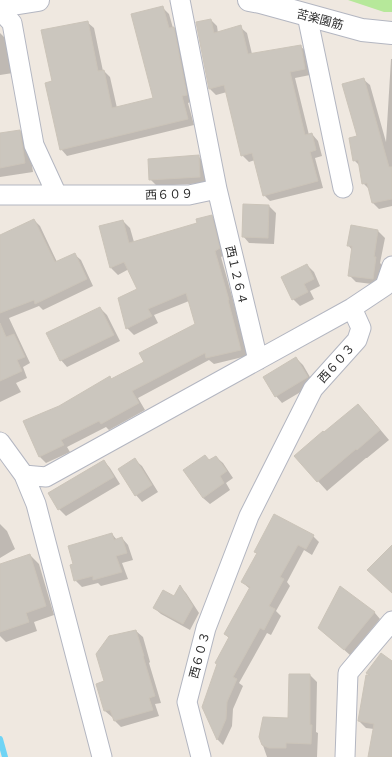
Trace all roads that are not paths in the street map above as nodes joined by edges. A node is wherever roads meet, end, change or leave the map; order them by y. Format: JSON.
{"nodes":[{"id":1,"x":38,"y":0,"type":"edge"},
{"id":2,"x":180,"y":0,"type":"edge"},
{"id":3,"x":249,"y":0,"type":"edge"},
{"id":4,"x":0,"y":6,"type":"edge"},
{"id":5,"x":0,"y":10,"type":"edge"},
{"id":6,"x":308,"y":15,"type":"junction"},
{"id":7,"x":392,"y":33,"type":"edge"},
{"id":8,"x":343,"y":188,"type":"dead end"},
{"id":9,"x":217,"y":189,"type":"junction"},
{"id":10,"x":0,"y":195,"type":"edge"},
{"id":11,"x":57,"y":195,"type":"junction"},
{"id":12,"x":392,"y":266,"type":"edge"},
{"id":13,"x":352,"y":308,"type":"junction"},
{"id":14,"x":258,"y":360,"type":"junction"},
{"id":15,"x":0,"y":442,"type":"edge"},
{"id":16,"x":24,"y":475,"type":"junction"},
{"id":17,"x":392,"y":621,"type":"edge"},
{"id":18,"x":102,"y":757,"type":"edge"},
{"id":19,"x":201,"y":757,"type":"edge"},
{"id":20,"x":345,"y":757,"type":"edge"}],
"edges":[{"from":1,"to":4,"type":"street"},
{"from":2,"to":9,"type":"street"},
{"from":3,"to":6,"type":"street","name":"苦楽園筋"},
{"from":5,"to":11,"type":"street"},
{"from":6,"to":7,"type":"street","name":"苦楽園筋"},
{"from":6,"to":8,"type":"street"},
{"from":9,"to":11,"type":"street","name":"西６０９"},
{"from":9,"to":14,"type":"street","name":"西１２６４"},
{"from":10,"to":11,"type":"street","name":"西６０９"},
{"from":12,"to":13,"type":"street"},
{"from":13,"to":14,"type":"street"},
{"from":13,"to":19,"type":"street","name":"西６０３"},
{"from":14,"to":16,"type":"street"},
{"from":15,"to":16,"type":"street"},
{"from":16,"to":18,"type":"street"},
{"from":17,"to":20,"type":"street"}]}
